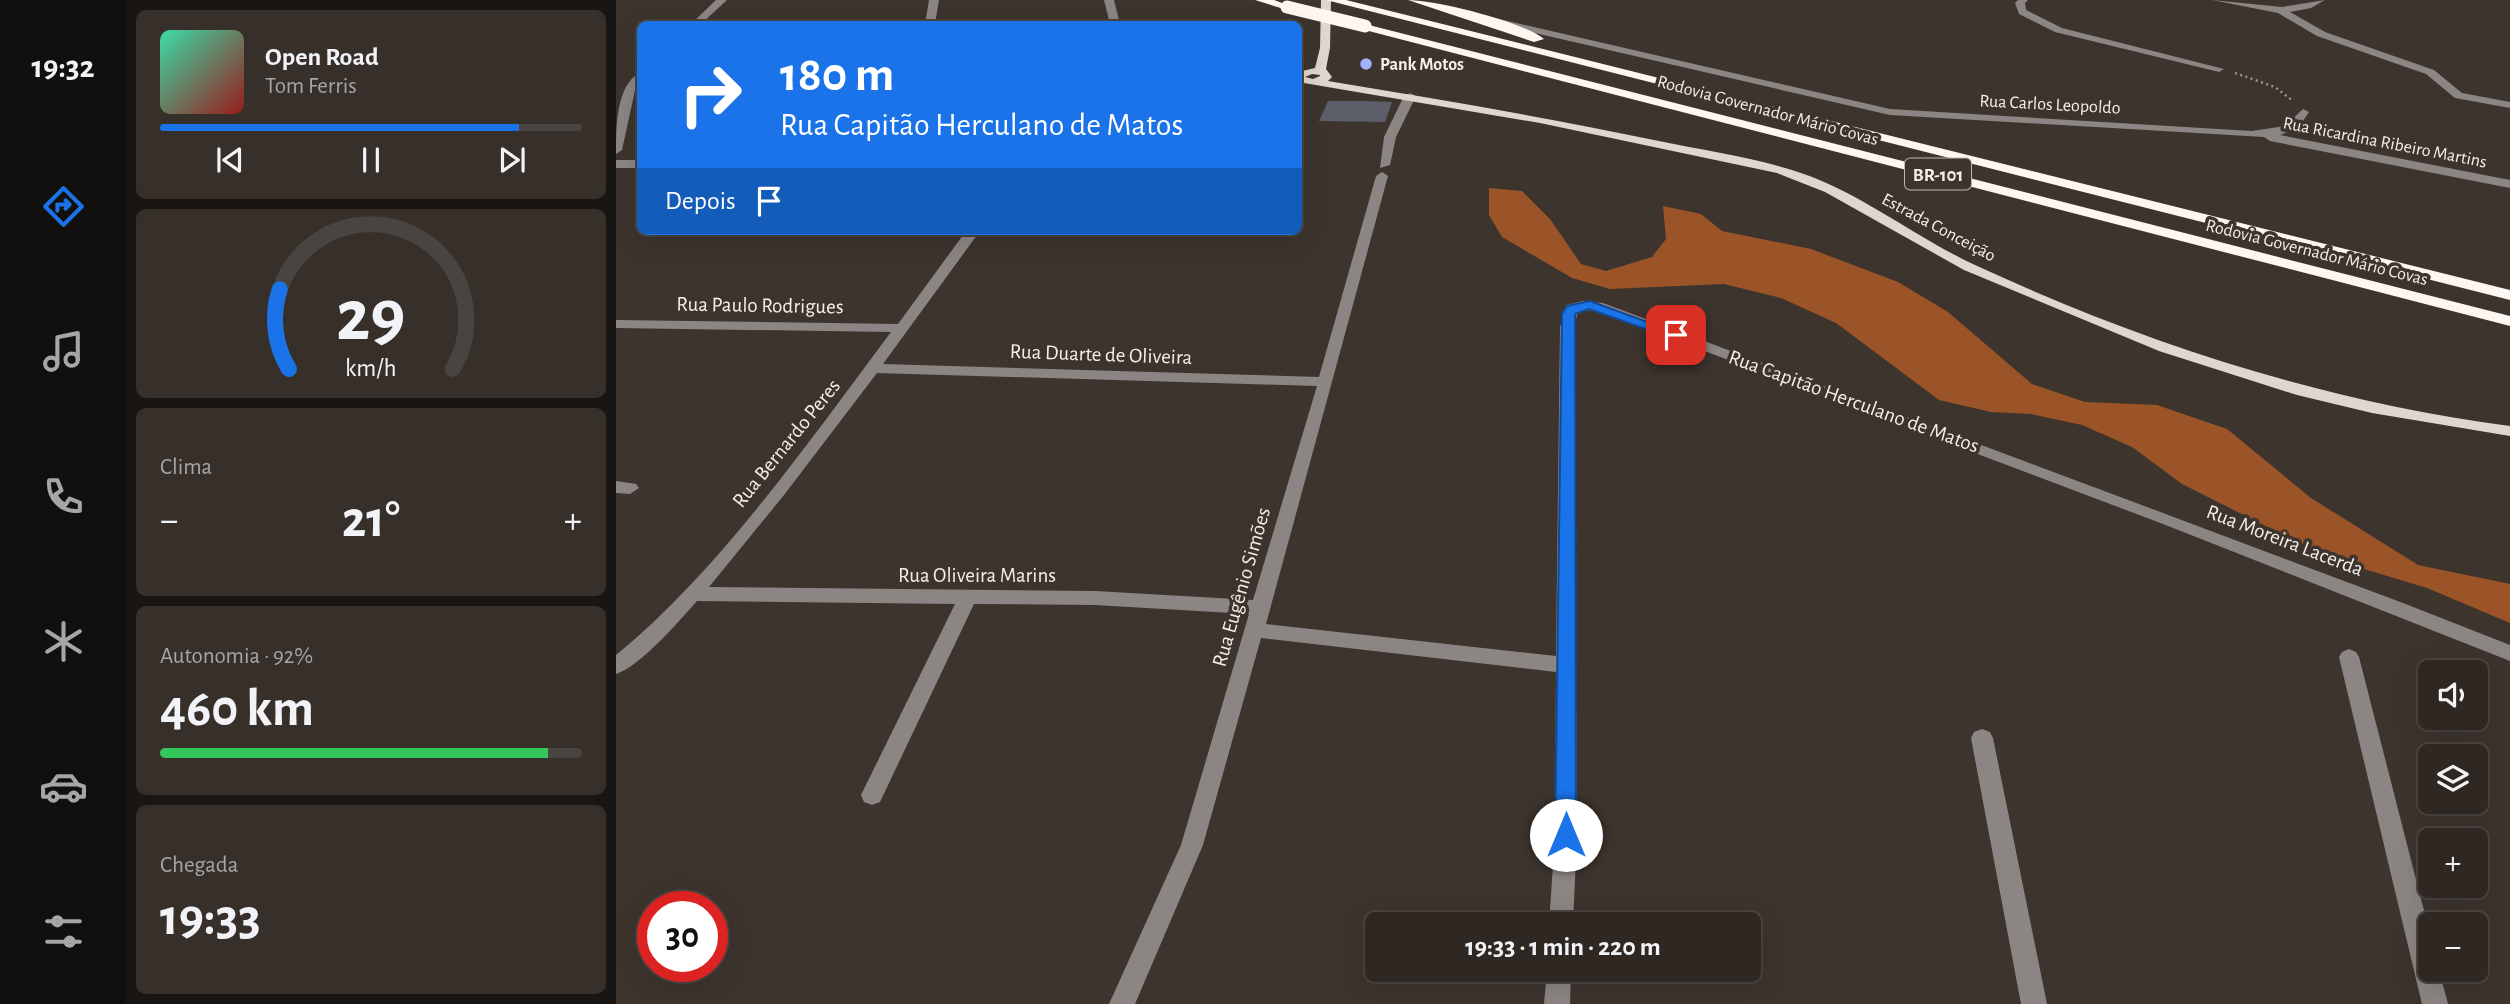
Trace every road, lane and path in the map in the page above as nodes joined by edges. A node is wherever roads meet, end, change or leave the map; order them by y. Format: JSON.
{"nodes":[{"id":1,"x":722,"y":0,"type":"edge"},
{"id":2,"x":934,"y":0,"type":"edge"},
{"id":3,"x":1109,"y":0,"type":"edge"},
{"id":4,"x":1261,"y":0,"type":"edge"},
{"id":5,"x":1326,"y":0,"type":"edge"},
{"id":6,"x":1332,"y":0,"type":"edge"},
{"id":7,"x":1414,"y":0,"type":"edge"},
{"id":8,"x":2023,"y":0,"type":"edge"},
{"id":9,"x":2217,"y":0,"type":"edge"},
{"id":10,"x":2292,"y":0,"type":"edge"},
{"id":11,"x":2320,"y":0,"type":"edge"},
{"id":12,"x":2300,"y":9,"type":"junction"},
{"id":13,"x":2282,"y":12,"type":"junction"},
{"id":14,"x":1480,"y":18,"type":"junction"},
{"id":15,"x":699,"y":21,"type":"edge"},
{"id":16,"x":930,"y":21,"type":"edge"},
{"id":17,"x":1114,"y":21,"type":"edge"},
{"id":18,"x":2219,"y":69,"type":"joint"},
{"id":19,"x":1307,"y":77,"type":"edge"},
{"id":20,"x":637,"y":82,"type":"edge"},
{"id":21,"x":616,"y":86,"type":"edge"},
{"id":22,"x":1710,"y":93,"type":"junction"},
{"id":23,"x":1410,"y":96,"type":"junction"},
{"id":24,"x":2510,"y":105,"type":"edge"},
{"id":25,"x":2303,"y":112,"type":"joint"},
{"id":26,"x":2252,"y":134,"type":"junction"},
{"id":27,"x":616,"y":150,"type":"edge"},
{"id":28,"x":616,"y":164,"type":"edge"},
{"id":29,"x":637,"y":164,"type":"edge"},
{"id":30,"x":2510,"y":184,"type":"edge"},
{"id":31,"x":2059,"y":206,"type":"junction"},
{"id":32,"x":970,"y":235,"type":"edge"},
{"id":33,"x":2510,"y":295,"type":"edge"},
{"id":34,"x":2510,"y":321,"type":"edge"},
{"id":35,"x":616,"y":324,"type":"edge"},
{"id":36,"x":903,"y":328,"type":"junction"},
{"id":37,"x":2510,"y":334,"type":"edge"},
{"id":38,"x":876,"y":368,"type":"junction"},
{"id":39,"x":1326,"y":382,"type":"junction"},
{"id":40,"x":2510,"y":430,"type":"edge"},
{"id":41,"x":2043,"y":472,"type":"joint"},
{"id":42,"x":693,"y":594,"type":"junction"},
{"id":43,"x":967,"y":598,"type":"junction"},
{"id":44,"x":1259,"y":607,"type":"junction"},
{"id":45,"x":1252,"y":630,"type":"junction"},
{"id":46,"x":2510,"y":653,"type":"edge"},
{"id":47,"x":2349,"y":657,"type":"dead end"},
{"id":48,"x":616,"y":666,"type":"edge"},
{"id":49,"x":1566,"y":666,"type":"junction"},
{"id":50,"x":1982,"y":738,"type":"dead end"},
{"id":51,"x":872,"y":795,"type":"dead end"},
{"id":52,"x":1562,"y":912,"type":"edge"},
{"id":53,"x":1559,"y":982,"type":"edge"},
{"id":54,"x":1122,"y":1004,"type":"edge"},
{"id":55,"x":1558,"y":1004,"type":"edge"},
{"id":56,"x":2034,"y":1004,"type":"edge"},
{"id":57,"x":2435,"y":1004,"type":"edge"}],
"edges":[{"from":1,"to":15,"type":"street"},
{"from":2,"to":16,"type":"street"},
{"from":3,"to":17,"type":"street"},
{"from":4,"to":31,"type":"highway","name":"Rodovia Governador Mário Covas","number":"BR-101","bridge":true},
{"from":5,"to":19,"type":"main road"},
{"from":6,"to":22,"type":"highway","name":"Rodovia Governador Mário Covas","number":"BR-101"},
{"from":7,"to":14,"type":"highway"},
{"from":8,"to":18,"type":"street"},
{"from":9,"to":13,"type":"street"},
{"from":10,"to":12,"type":"street"},
{"from":11,"to":12,"type":"street"},
{"from":12,"to":13,"type":"street"},
{"from":13,"to":24,"type":"street"},
{"from":14,"to":22,"type":"highway"},
{"from":14,"to":26,"type":"street","name":"Rua Carlos Leopoldo"},
{"from":18,"to":25,"type":"path"},
{"from":19,"to":23,"type":"main road","name":"Estrada Conceição"},
{"from":20,"to":21,"type":"street"},
{"from":20,"to":27,"type":"street"},
{"from":22,"to":33,"type":"highway","name":"Rodovia Governador Mário Covas","number":"BR-101"},
{"from":23,"to":39,"type":"street","name":"Rua Eugênio Simões"},
{"from":23,"to":40,"type":"main road","name":"Estrada Conceição"},
{"from":25,"to":26,"type":"street","name":"Rua Carlos Leopoldo"},
{"from":26,"to":30,"type":"street","name":"Rua Ricardina Ribeiro Martins"},
{"from":28,"to":29,"type":"street"},
{"from":31,"to":34,"type":"highway","name":"Rodovia Governador Mário Covas","number":"BR-101"},
{"from":31,"to":37,"type":"highway"},
{"from":32,"to":36,"type":"street","name":"Rua Bernardo Peres"},
{"from":35,"to":36,"type":"street","name":"Rua Paulo Rodrigues"},
{"from":36,"to":38,"type":"street","name":"Rua Bernardo Peres"},
{"from":38,"to":39,"type":"street","name":"Rua Duarte de Oliveira"},
{"from":38,"to":42,"type":"street","name":"Rua Bernardo Peres"},
{"from":39,"to":44,"type":"street","name":"Rua Eugênio Simões"},
{"from":41,"to":46,"type":"street","name":"Rua Moreira Lacerda"},
{"from":41,"to":49,"type":"street","name":"Rua Capitão Herculano de Matos"},
{"from":42,"to":43,"type":"street","name":"Rua Oliveira Marins"},
{"from":42,"to":48,"type":"street","name":"Rua Bernardo Peres"},
{"from":43,"to":44,"type":"street","name":"Rua Oliveira Marins"},
{"from":43,"to":51,"type":"street"},
{"from":44,"to":45,"type":"street","name":"Rua Eugênio Simões"},
{"from":45,"to":49,"type":"street"},
{"from":45,"to":54,"type":"street","name":"Rua Eugênio Simões"},
{"from":47,"to":57,"type":"street"},
{"from":49,"to":52,"type":"street","name":"Rua Capitão Herculano de Matos"},
{"from":50,"to":56,"type":"street"},
{"from":53,"to":55,"type":"street"}]}
